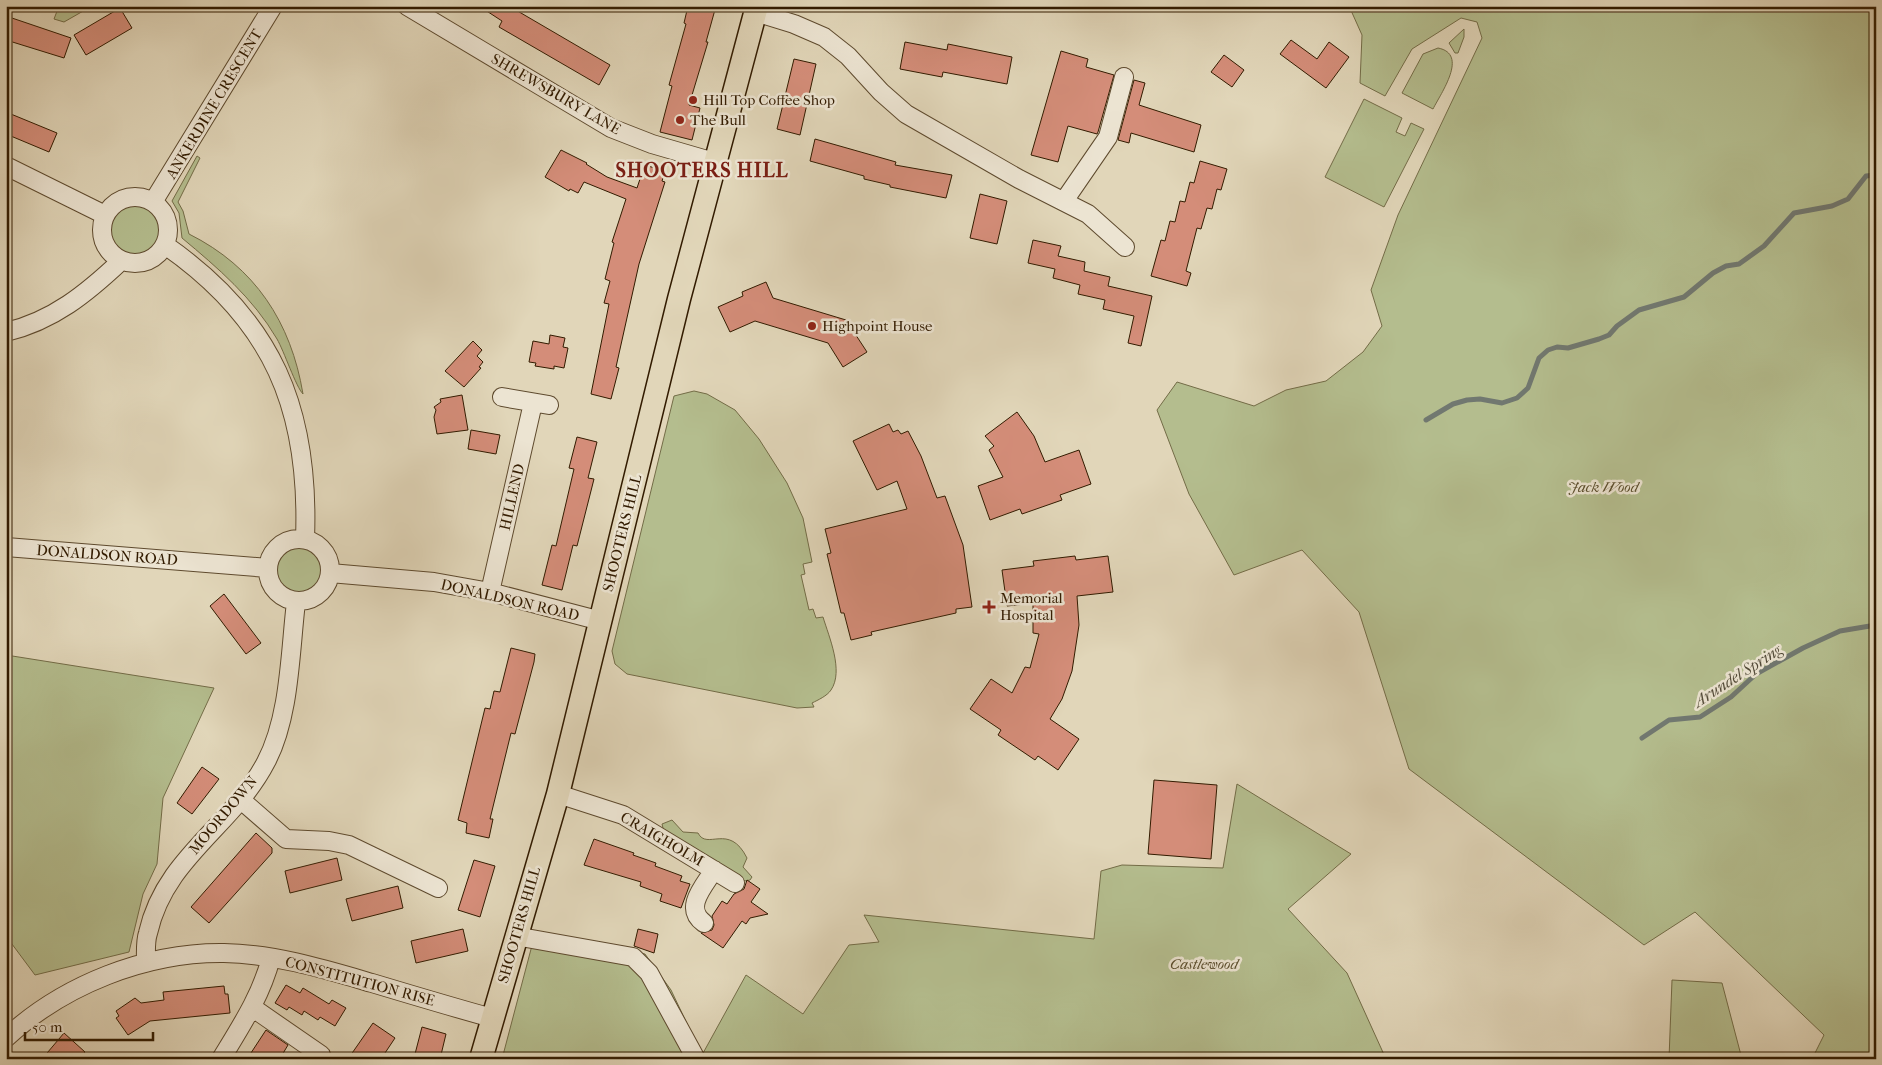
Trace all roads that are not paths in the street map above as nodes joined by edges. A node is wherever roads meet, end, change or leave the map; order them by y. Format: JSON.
{"nodes":[{"id":1,"x":273,"y":6,"type":"edge"},
{"id":2,"x":408,"y":6,"type":"edge"},
{"id":3,"x":756,"y":9,"type":"edge"},
{"id":4,"x":1124,"y":77,"type":"dead end"},
{"id":5,"x":714,"y":162,"type":"junction"},
{"id":6,"x":6,"y":166,"type":"edge"},
{"id":7,"x":1064,"y":201,"type":"junction"},
{"id":8,"x":153,"y":202,"type":"junction"},
{"id":9,"x":105,"y":215,"type":"junction"},
{"id":10,"x":165,"y":245,"type":"junction"},
{"id":11,"x":1125,"y":247,"type":"dead end"},
{"id":12,"x":121,"y":261,"type":"junction"},
{"id":13,"x":6,"y":332,"type":"edge"},
{"id":14,"x":502,"y":397,"type":"dead end"},
{"id":15,"x":305,"y":539,"type":"junction"},
{"id":16,"x":6,"y":547,"type":"edge"},
{"id":17,"x":268,"y":568,"type":"junction"},
{"id":18,"x":330,"y":572,"type":"junction"},
{"id":19,"x":490,"y":592,"type":"junction"},
{"id":20,"x":296,"y":602,"type":"junction"},
{"id":21,"x":601,"y":622,"type":"junction"},
{"id":22,"x":558,"y":794,"type":"junction"},
{"id":23,"x":240,"y":799,"type":"junction"},
{"id":24,"x":714,"y":870,"type":"junction"},
{"id":25,"x":735,"y":883,"type":"dead end"},
{"id":26,"x":438,"y":888,"type":"dead end"},
{"id":27,"x":704,"y":923,"type":"dead end"},
{"id":28,"x":515,"y":936,"type":"junction"},
{"id":29,"x":271,"y":958,"type":"junction"},
{"id":30,"x":146,"y":963,"type":"junction"},
{"id":31,"x":252,"y":1008,"type":"junction"},
{"id":32,"x":492,"y":1018,"type":"junction"},
{"id":33,"x":6,"y":1038,"type":"edge"},
{"id":34,"x":220,"y":1059,"type":"edge"},
{"id":35,"x":318,"y":1059,"type":"edge"},
{"id":36,"x":482,"y":1059,"type":"edge"},
{"id":37,"x":696,"y":1059,"type":"edge"}],
"edges":[{"from":1,"to":8,"type":"street","name":"ANKERDINE CRESCENT"},
{"from":2,"to":5,"type":"street","name":"SHREWSBURY LANE"},
{"from":3,"to":5,"type":"main road","name":"SHOOTERS HILL"},
{"from":3,"to":7,"type":"street"},
{"from":4,"to":7,"type":"street"},
{"from":5,"to":21,"type":"main road","name":"SHOOTERS HILL"},
{"from":6,"to":9,"type":"street"},
{"from":7,"to":11,"type":"street"},
{"from":8,"to":9,"type":"street"},
{"from":8,"to":10,"type":"street"},
{"from":9,"to":12,"type":"street"},
{"from":10,"to":12,"type":"street"},
{"from":10,"to":15,"type":"street"},
{"from":12,"to":13,"type":"street"},
{"from":14,"to":19,"type":"street","name":"HILLEND"},
{"from":15,"to":17,"type":"street"},
{"from":15,"to":18,"type":"street"},
{"from":16,"to":17,"type":"street","name":"DONALDSON ROAD"},
{"from":17,"to":20,"type":"street"},
{"from":18,"to":19,"type":"street","name":"DONALDSON ROAD"},
{"from":18,"to":20,"type":"street"},
{"from":19,"to":21,"type":"street","name":"DONALDSON ROAD"},
{"from":20,"to":23,"type":"street","name":"MOORDOWN"},
{"from":21,"to":22,"type":"main road","name":"SHOOTERS HILL"},
{"from":22,"to":24,"type":"street","name":"CRAIGHOLM"},
{"from":22,"to":28,"type":"main road","name":"SHOOTERS HILL"},
{"from":23,"to":26,"type":"street"},
{"from":23,"to":30,"type":"street","name":"MOORDOWN"},
{"from":24,"to":25,"type":"street","name":"CRAIGHOLM"},
{"from":24,"to":27,"type":"street"},
{"from":28,"to":32,"type":"main road","name":"SHOOTERS HILL"},
{"from":28,"to":37,"type":"street"},
{"from":29,"to":30,"type":"street","name":"CONSTITUTION RISE"},
{"from":29,"to":31,"type":"street"},
{"from":29,"to":32,"type":"street","name":"CONSTITUTION RISE"},
{"from":30,"to":33,"type":"street","name":"CONSTITUTION RISE"},
{"from":31,"to":34,"type":"street"},
{"from":31,"to":35,"type":"street"},
{"from":32,"to":36,"type":"main road","name":"SHOOTERS HILL"}]}
